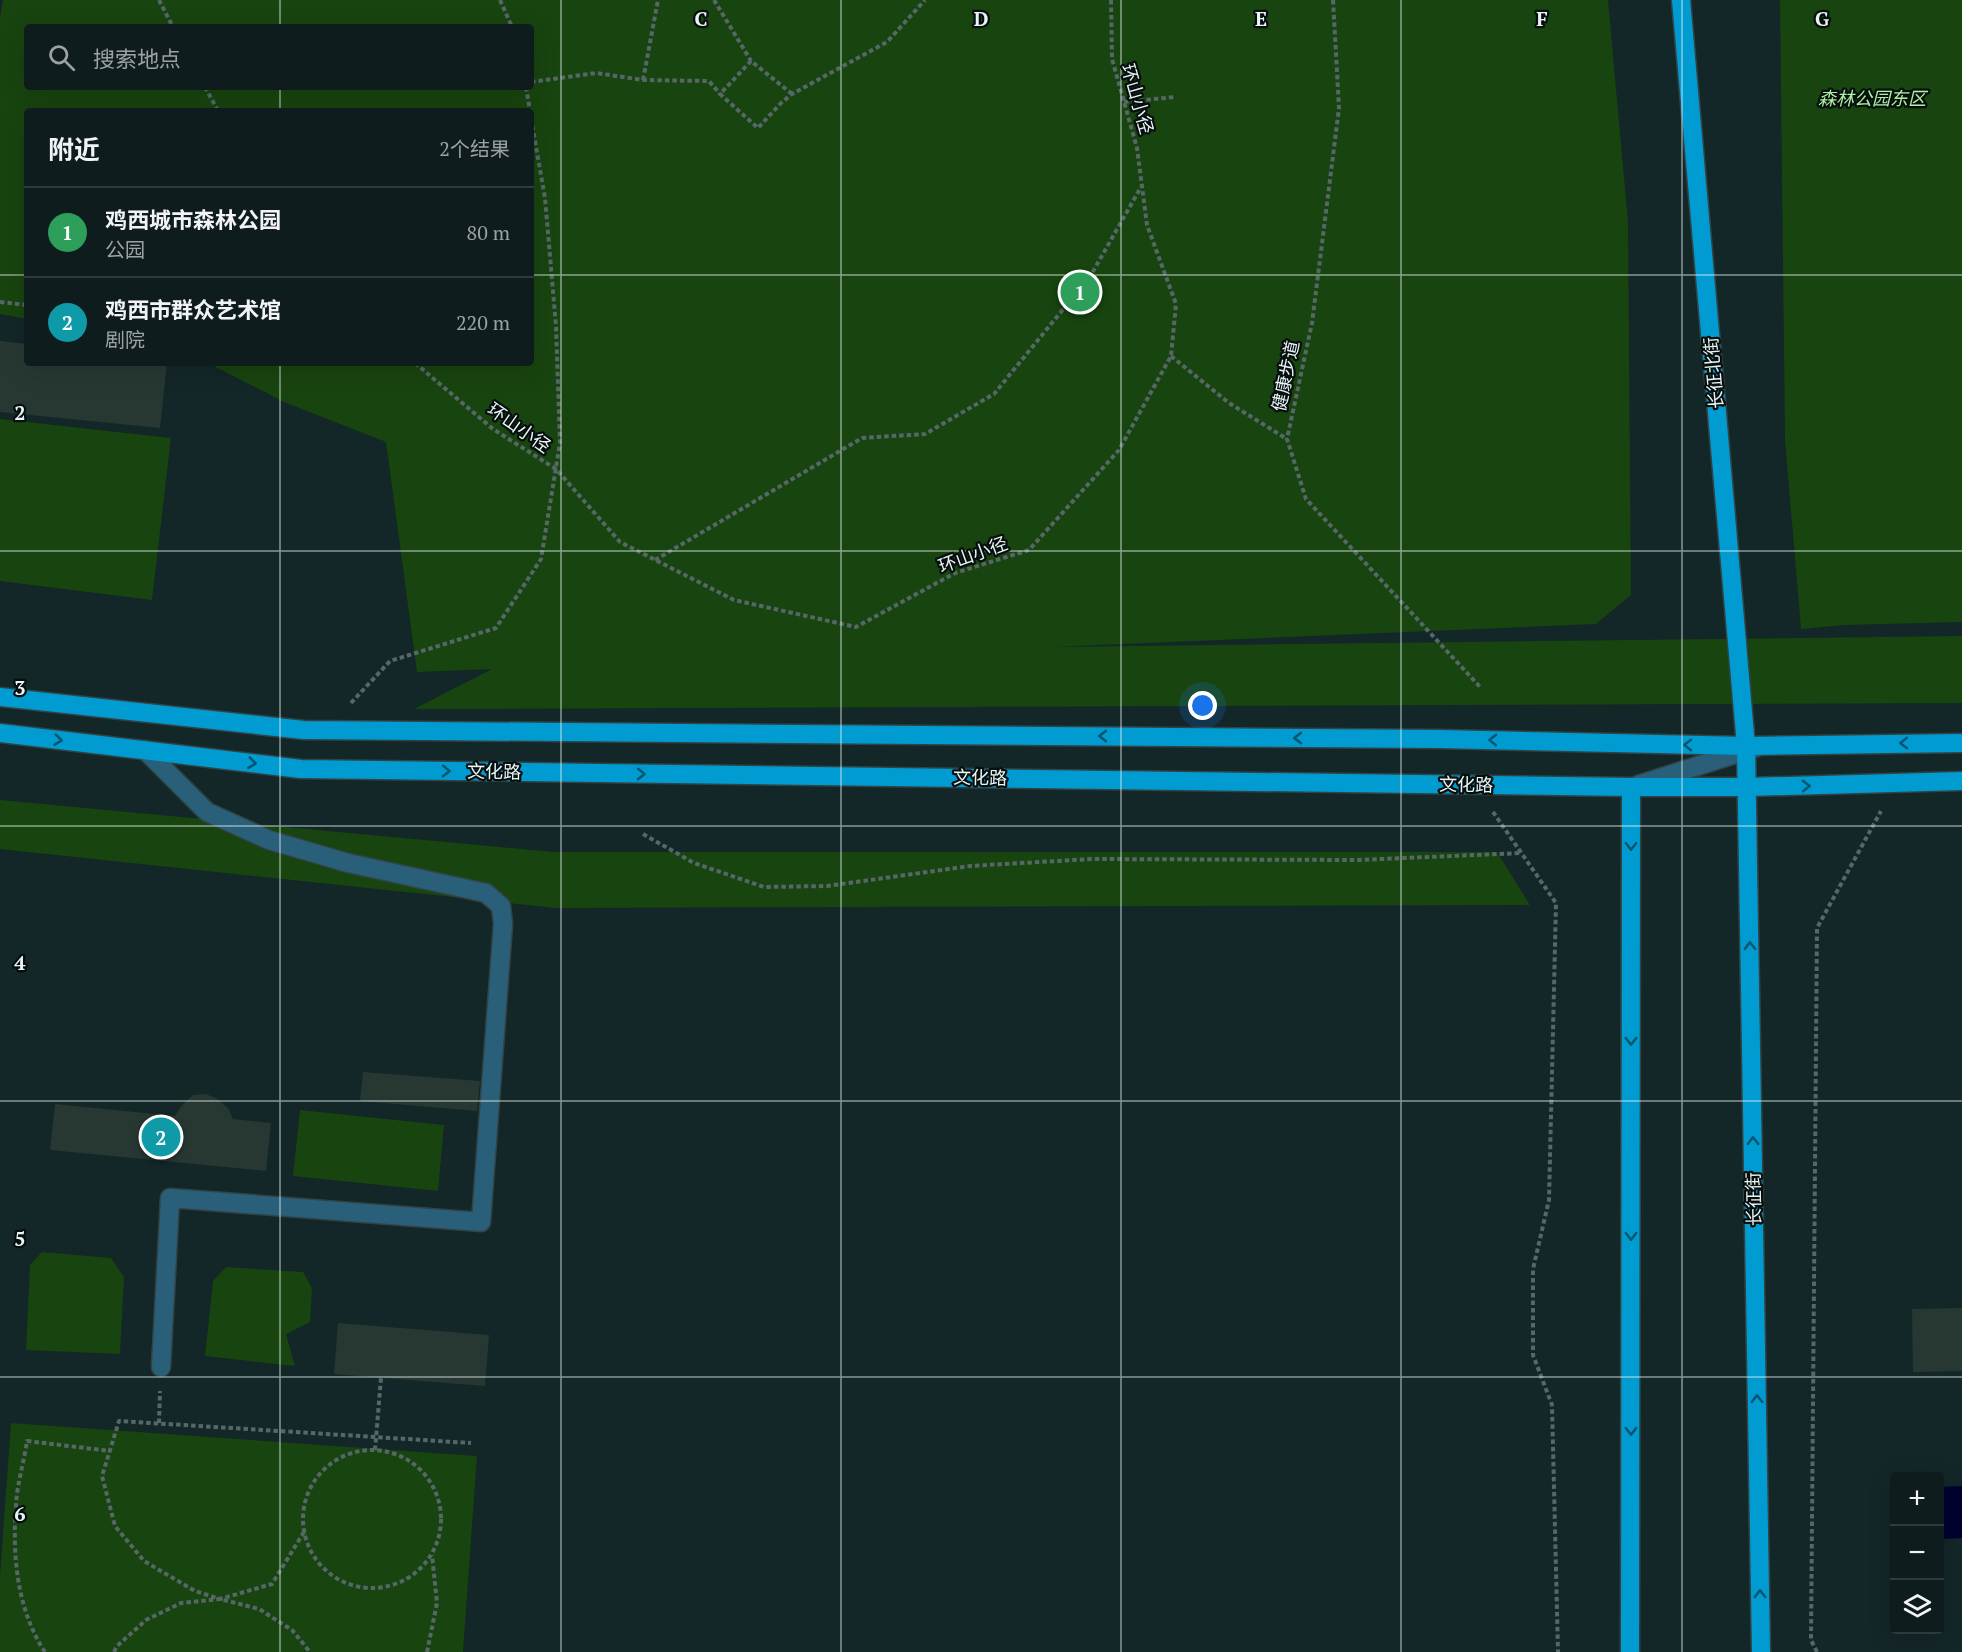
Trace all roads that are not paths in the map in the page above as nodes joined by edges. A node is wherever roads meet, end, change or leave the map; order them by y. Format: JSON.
{"nodes":[{"id":1,"x":1681,"y":0,"type":"edge"},
{"id":2,"x":0,"y":697,"type":"edge"},
{"id":3,"x":0,"y":733,"type":"edge"},
{"id":4,"x":1962,"y":743,"type":"edge"},
{"id":5,"x":1754,"y":746,"type":"junction"},
{"id":6,"x":145,"y":750,"type":"junction"},
{"id":7,"x":1962,"y":781,"type":"edge"},
{"id":8,"x":1631,"y":787,"type":"junction"},
{"id":9,"x":1748,"y":787,"type":"junction"},
{"id":10,"x":161,"y":1367,"type":"dead end"},
{"id":11,"x":1630,"y":1652,"type":"edge"},
{"id":12,"x":1761,"y":1652,"type":"edge"}],
"edges":[{"from":1,"to":5,"type":"main road","name":"长征北街"},
{"from":5,"to":2,"type":"main road","one_way":true},
{"from":3,"to":6,"type":"main road","name":"文化路","one_way":true},
{"from":4,"to":5,"type":"main road","one_way":true},
{"from":5,"to":8,"type":"lane"},
{"from":5,"to":9,"type":"main road","name":"长征街"},
{"from":6,"to":8,"type":"main road","name":"文化路","one_way":true},
{"from":6,"to":10,"type":"lane"},
{"from":9,"to":7,"type":"main road","name":"文化路","one_way":true},
{"from":8,"to":9,"type":"main road","name":"文化路"},
{"from":8,"to":11,"type":"main road","one_way":true},
{"from":12,"to":9,"type":"main road","name":"长征街","one_way":true}]}
